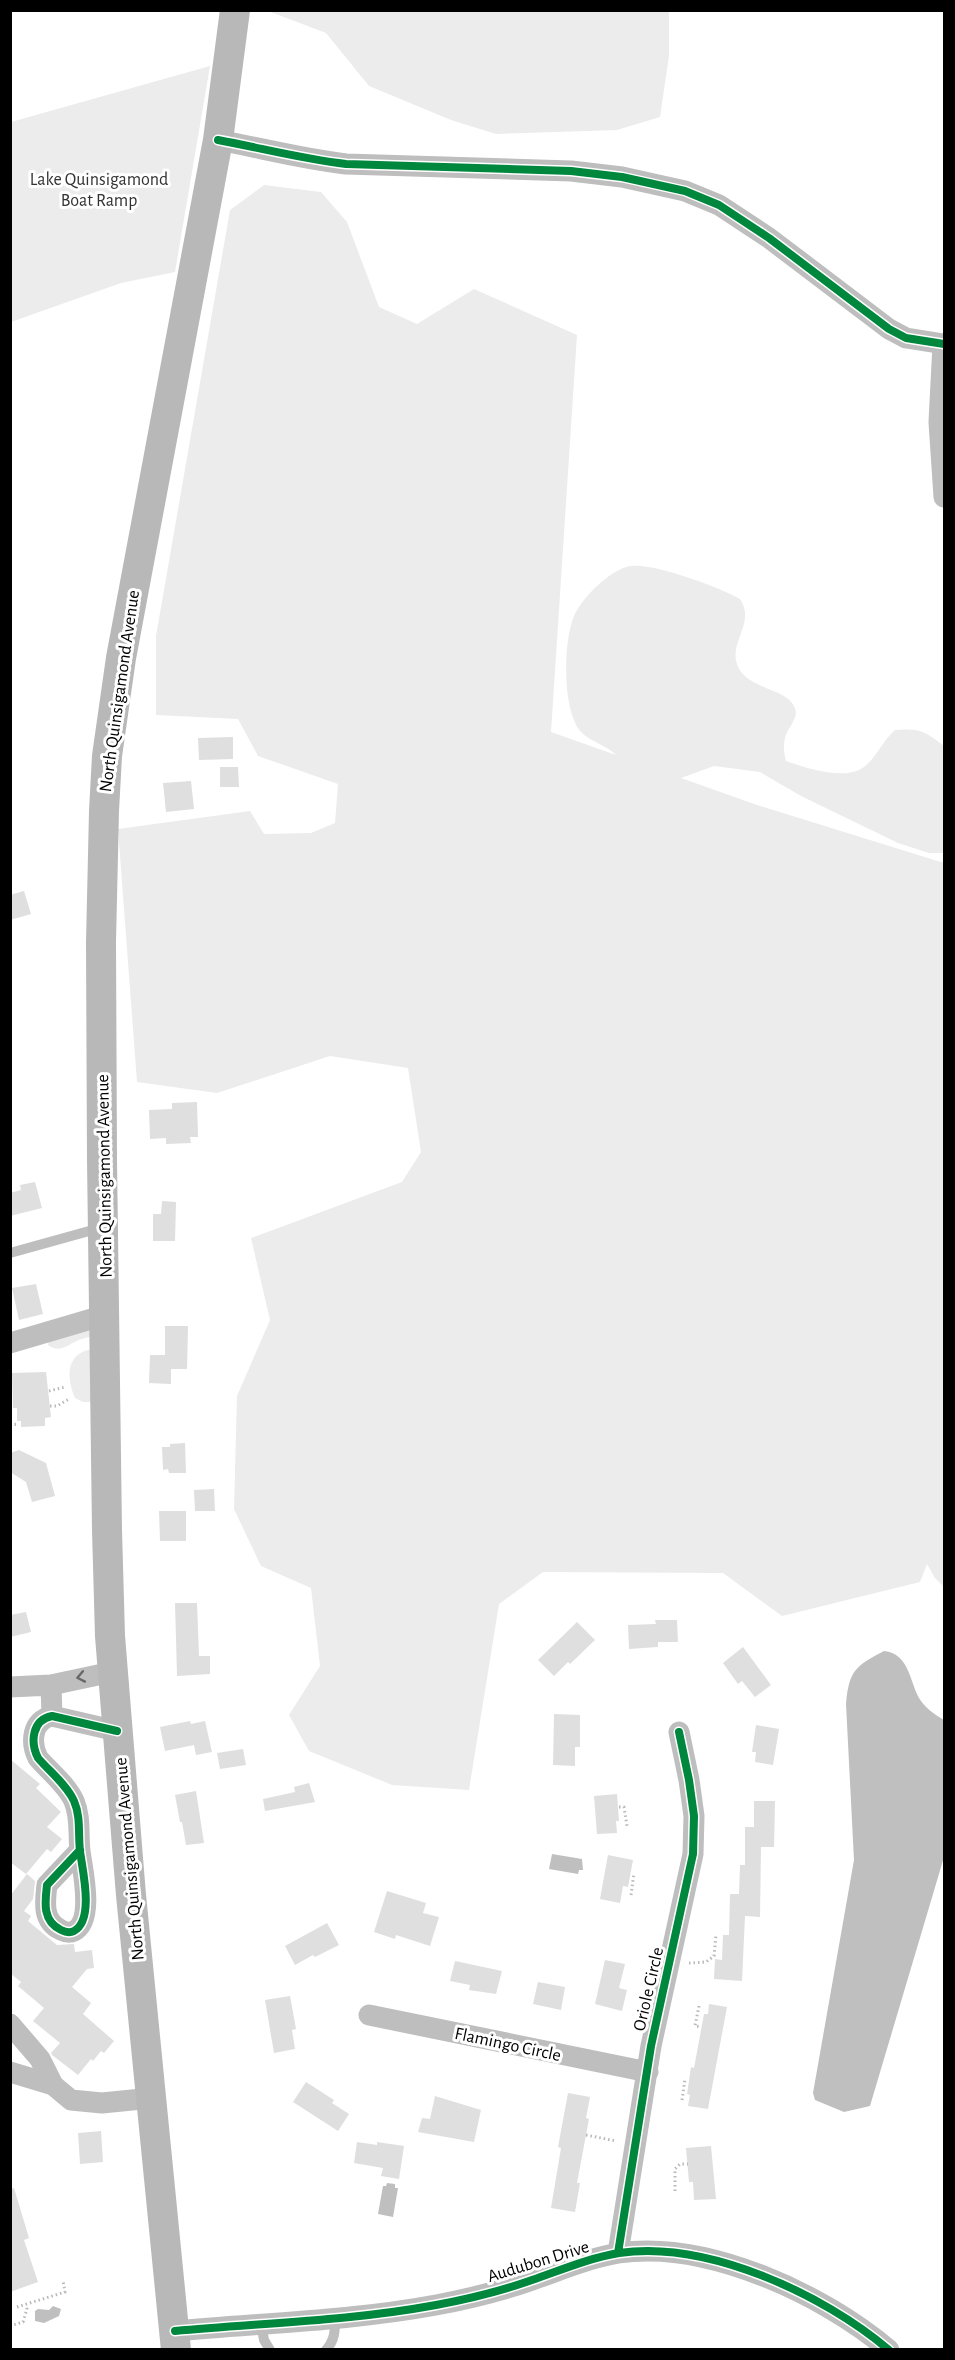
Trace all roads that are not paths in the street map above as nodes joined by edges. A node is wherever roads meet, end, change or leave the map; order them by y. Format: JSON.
{"nodes":[{"id":1,"x":235,"y":10,"type":"edge"},
{"id":2,"x":218,"y":141,"type":"junction"},
{"id":3,"x":944,"y":344,"type":"edge"},
{"id":4,"x":945,"y":497,"type":"edge"},
{"id":5,"x":104,"y":1227,"type":"junction"},
{"id":6,"x":10,"y":1253,"type":"edge"},
{"id":7,"x":105,"y":1316,"type":"junction"},
{"id":8,"x":10,"y":1343,"type":"edge"},
{"id":9,"x":112,"y":1672,"type":"junction"},
{"id":10,"x":51,"y":1685,"type":"junction"},
{"id":11,"x":10,"y":1688,"type":"edge"},
{"id":12,"x":52,"y":1716,"type":"junction"},
{"id":13,"x":117,"y":1731,"type":"junction"},
{"id":14,"x":679,"y":1732,"type":"dead end"},
{"id":15,"x":80,"y":1850,"type":"dead end"},
{"id":16,"x":369,"y":2015,"type":"dead end"},
{"id":17,"x":10,"y":2024,"type":"edge"},
{"id":18,"x":10,"y":2072,"type":"edge"},
{"id":19,"x":648,"y":2072,"type":"junction"},
{"id":20,"x":53,"y":2085,"type":"junction"},
{"id":21,"x":152,"y":2098,"type":"junction"},
{"id":22,"x":618,"y":2253,"type":"junction"},
{"id":23,"x":335,"y":2318,"type":"junction"},
{"id":24,"x":261,"y":2323,"type":"junction"},
{"id":25,"x":176,"y":2340,"type":"edge"},
{"id":26,"x":270,"y":2349,"type":"edge"},
{"id":27,"x":326,"y":2349,"type":"edge"},
{"id":28,"x":889,"y":2349,"type":"edge"}],
"edges":[{"from":1,"to":2,"type":"main road","name":"North Quinsigamond Avenue"},
{"from":2,"to":3,"type":"street"},
{"from":2,"to":5,"type":"main road","name":"North Quinsigamond Avenue"},
{"from":3,"to":4,"type":"street"},
{"from":5,"to":6,"type":"lane"},
{"from":5,"to":7,"type":"main road","name":"North Quinsigamond Avenue"},
{"from":7,"to":8,"type":"street"},
{"from":7,"to":9,"type":"main road","name":"North Quinsigamond Avenue"},
{"from":9,"to":10,"type":"street","one_way":true},
{"from":9,"to":13,"type":"main road","name":"North Quinsigamond Avenue"},
{"from":10,"to":11,"type":"street"},
{"from":10,"to":12,"type":"street"},
{"from":12,"to":13,"type":"street"},
{"from":12,"to":15,"type":"street"},
{"from":13,"to":21,"type":"main road","name":"North Quinsigamond Avenue"},
{"from":14,"to":19,"type":"street","name":"Oriole Circle"},
{"from":16,"to":19,"type":"street","name":"Flamingo Circle"},
{"from":17,"to":20,"type":"street"},
{"from":18,"to":20,"type":"street"},
{"from":19,"to":22,"type":"street","name":"Oriole Circle"},
{"from":20,"to":21,"type":"street"},
{"from":21,"to":25,"type":"main road","name":"North Quinsigamond Avenue"},
{"from":22,"to":23,"type":"street","name":"Audubon Drive"},
{"from":22,"to":28,"type":"street","name":"Audubon Drive"},
{"from":23,"to":24,"type":"street","name":"Audubon Drive"},
{"from":23,"to":27,"type":"lane"},
{"from":24,"to":25,"type":"street","name":"Audubon Drive"},
{"from":24,"to":26,"type":"lane"}]}
